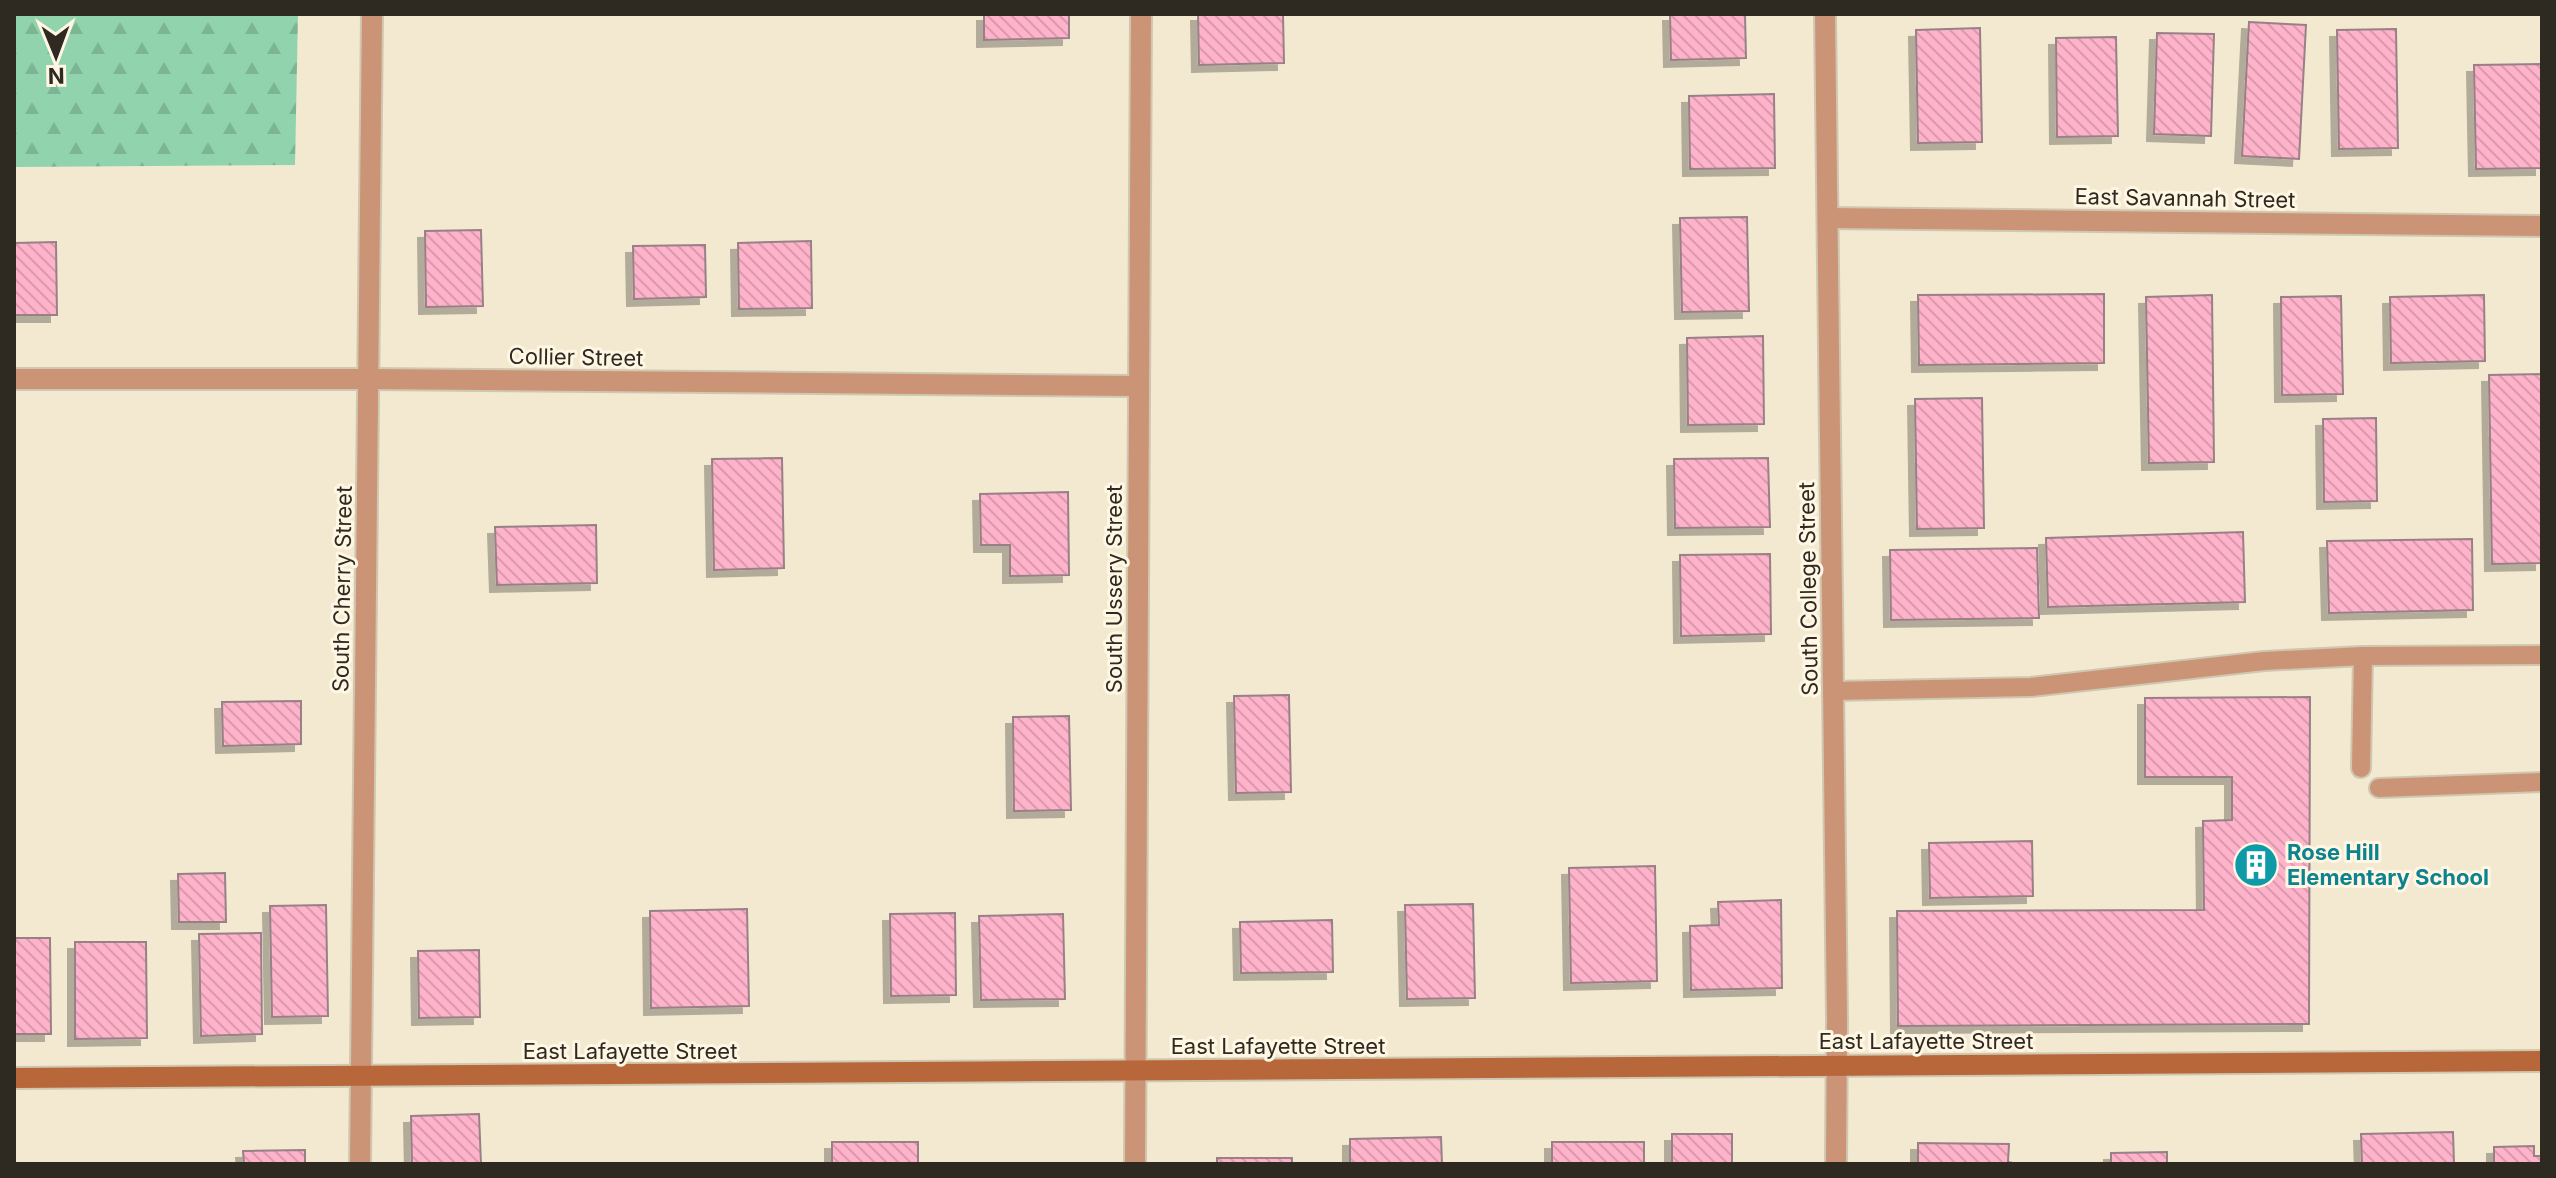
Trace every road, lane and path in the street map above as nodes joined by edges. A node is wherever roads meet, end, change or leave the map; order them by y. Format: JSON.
{"nodes":[{"id":1,"x":372,"y":14,"type":"edge"},
{"id":2,"x":1141,"y":14,"type":"edge"},
{"id":3,"x":1825,"y":14,"type":"edge"},
{"id":4,"x":1828,"y":218,"type":"junction"},
{"id":5,"x":2542,"y":226,"type":"edge"},
{"id":6,"x":14,"y":379,"type":"edge"},
{"id":7,"x":369,"y":379,"type":"junction"},
{"id":8,"x":1138,"y":386,"type":"junction"},
{"id":9,"x":2542,"y":655,"type":"edge"},
{"id":10,"x":2363,"y":656,"type":"junction"},
{"id":11,"x":1833,"y":691,"type":"junction"},
{"id":12,"x":2361,"y":768,"type":"dead end"},
{"id":13,"x":2542,"y":782,"type":"edge"},
{"id":14,"x":2379,"y":788,"type":"dead end"},
{"id":15,"x":2542,"y":1061,"type":"edge"},
{"id":16,"x":1837,"y":1066,"type":"junction"},
{"id":17,"x":1137,"y":1071,"type":"junction"},
{"id":18,"x":360,"y":1077,"type":"junction"},
{"id":19,"x":14,"y":1078,"type":"edge"},
{"id":20,"x":360,"y":1164,"type":"edge"},
{"id":21,"x":1135,"y":1164,"type":"edge"},
{"id":22,"x":1836,"y":1164,"type":"edge"}],
"edges":[{"from":1,"to":7,"type":"street","name":"South Cherry Street"},
{"from":2,"to":8,"type":"street","name":"South Ussery Street"},
{"from":3,"to":4,"type":"street","name":"South College Street"},
{"from":4,"to":5,"type":"street","name":"East Savannah Street"},
{"from":4,"to":11,"type":"street","name":"South College Street"},
{"from":6,"to":7,"type":"street","name":"Collier Street"},
{"from":7,"to":8,"type":"street","name":"Collier Street"},
{"from":7,"to":18,"type":"street","name":"South Cherry Street"},
{"from":8,"to":17,"type":"street","name":"South Ussery Street"},
{"from":9,"to":10,"type":"lane"},
{"from":10,"to":11,"type":"lane"},
{"from":10,"to":12,"type":"lane"},
{"from":11,"to":16,"type":"street","name":"South College Street"},
{"from":13,"to":14,"type":"lane"},
{"from":15,"to":16,"type":"street","name":"East Lafayette Street"},
{"from":16,"to":17,"type":"street","name":"East Lafayette Street"},
{"from":16,"to":22,"type":"street","name":"South College Street"},
{"from":17,"to":18,"type":"street","name":"East Lafayette Street"},
{"from":17,"to":21,"type":"street","name":"South Ussery Street"},
{"from":18,"to":19,"type":"street","name":"East Lafayette Street"},
{"from":18,"to":20,"type":"street","name":"South Cherry Street"}]}
